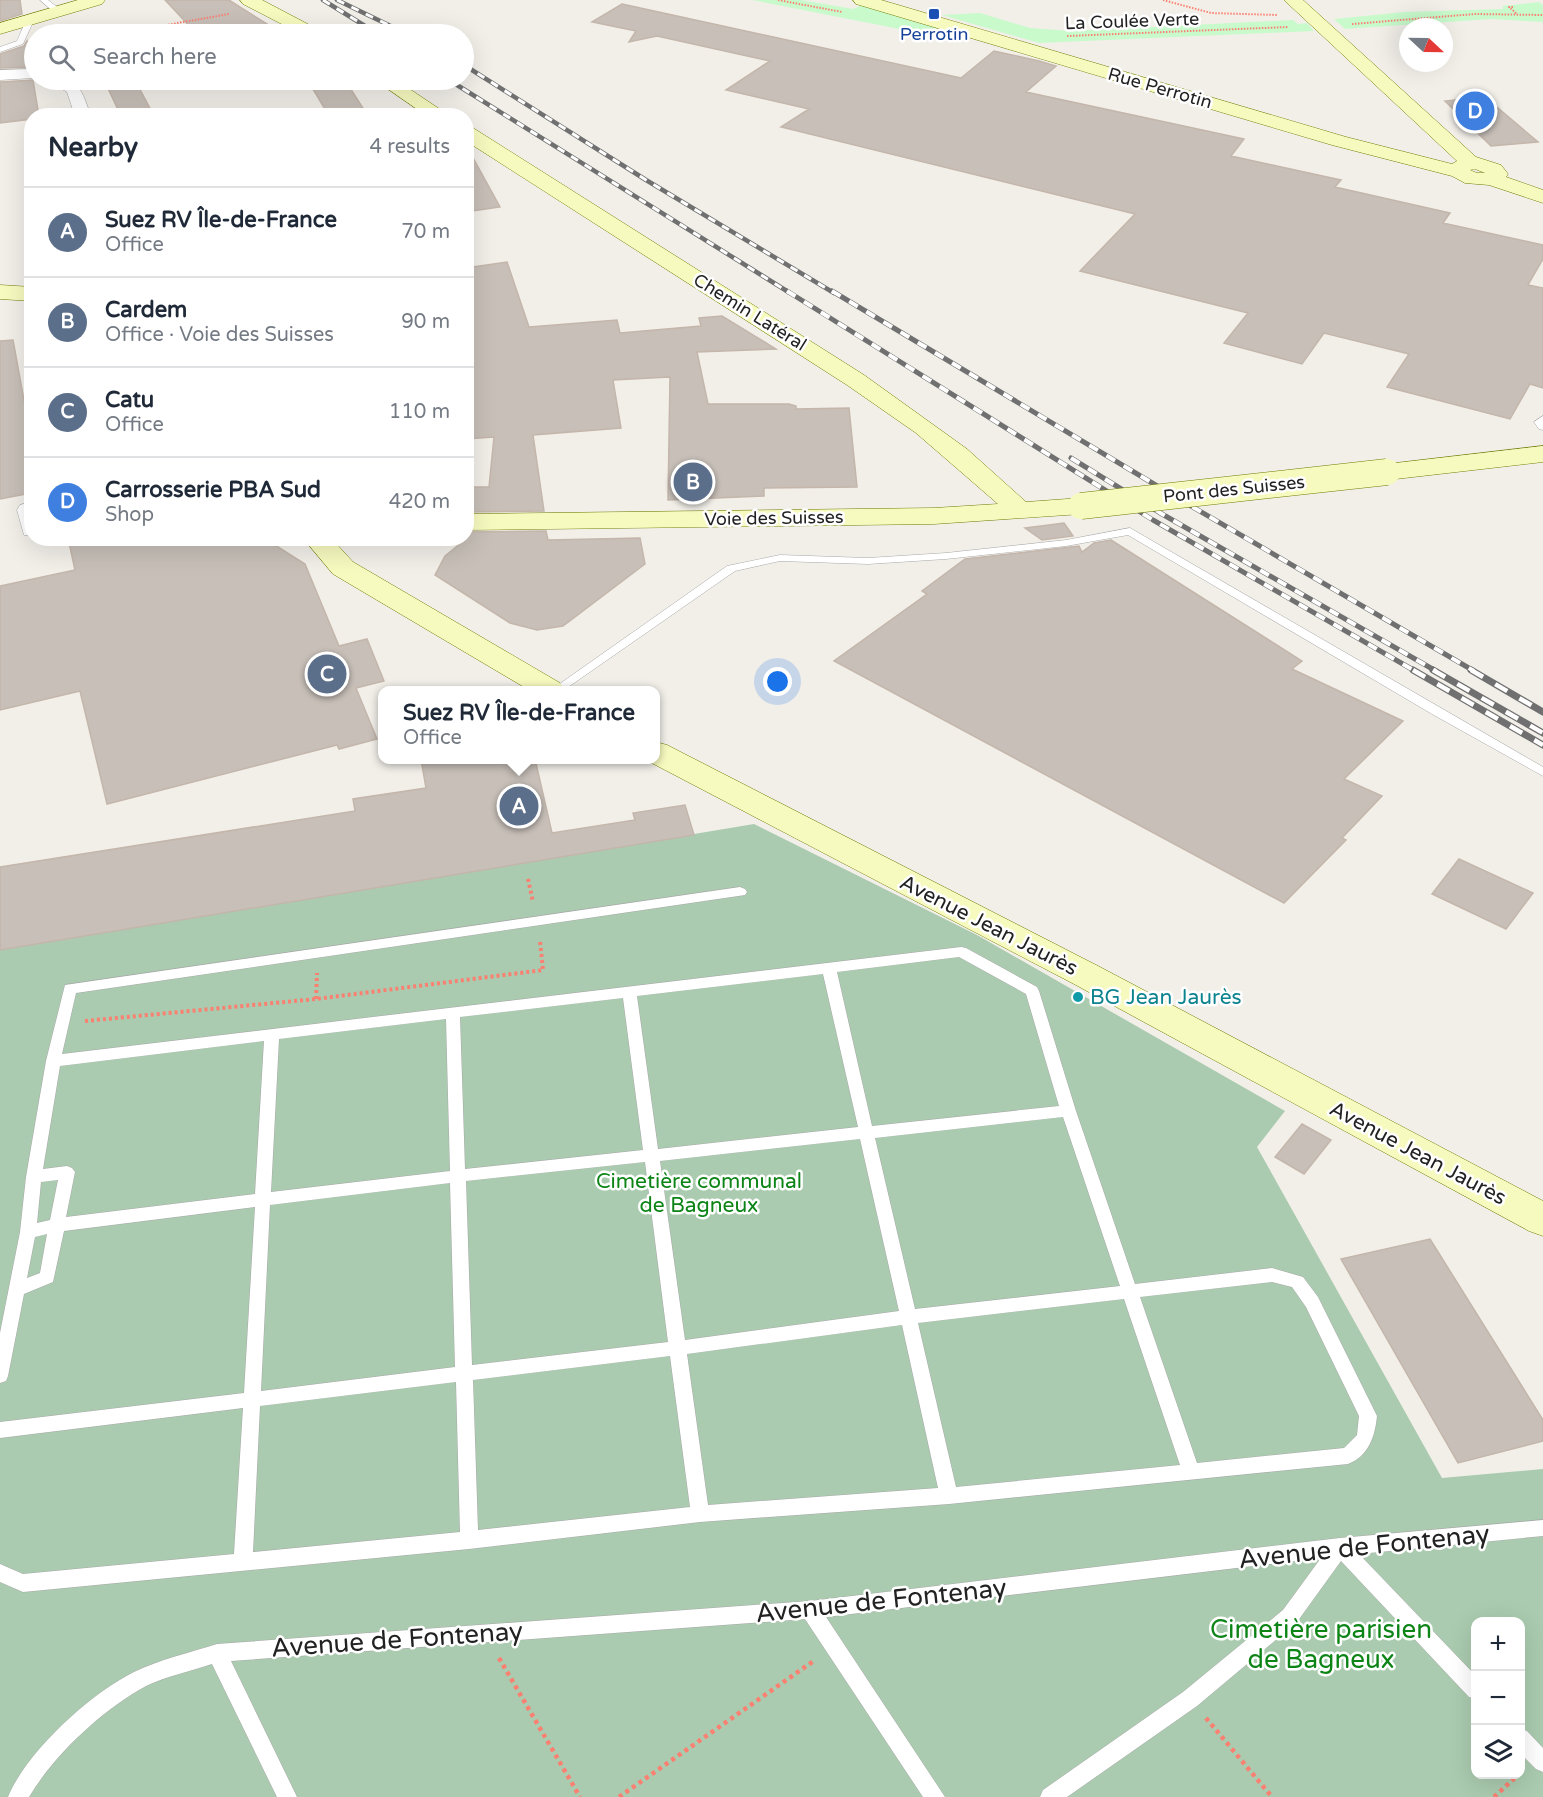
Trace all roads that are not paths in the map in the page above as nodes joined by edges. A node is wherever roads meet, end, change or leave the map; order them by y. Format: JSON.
{"nodes":[{"id":1,"x":96,"y":0,"type":"edge"},
{"id":2,"x":862,"y":0,"type":"edge"},
{"id":3,"x":257,"y":4,"type":"edge"},
{"id":4,"x":1299,"y":5,"type":"edge"},
{"id":5,"x":51,"y":6,"type":"edge"},
{"id":6,"x":29,"y":24,"type":"edge"},
{"id":7,"x":294,"y":24,"type":"edge"},
{"id":8,"x":24,"y":26,"type":"edge"},
{"id":9,"x":24,"y":28,"type":"edge"},
{"id":10,"x":0,"y":29,"type":"edge"},
{"id":11,"x":24,"y":33,"type":"edge"},
{"id":12,"x":0,"y":40,"type":"edge"},
{"id":13,"x":0,"y":50,"type":"edge"},
{"id":14,"x":24,"y":74,"type":"edge"},
{"id":15,"x":0,"y":75,"type":"edge"},
{"id":16,"x":74,"y":90,"type":"edge"},
{"id":17,"x":400,"y":90,"type":"edge"},
{"id":18,"x":80,"y":108,"type":"edge"},
{"id":19,"x":428,"y":108,"type":"edge"},
{"id":20,"x":474,"y":137,"type":"edge"},
{"id":21,"x":1465,"y":167,"type":"junction"},
{"id":22,"x":1543,"y":197,"type":"edge"},
{"id":23,"x":0,"y":292,"type":"edge"},
{"id":24,"x":24,"y":294,"type":"edge"},
{"id":25,"x":1543,"y":419,"type":"edge"},
{"id":26,"x":1543,"y":427,"type":"edge"},
{"id":27,"x":1543,"y":454,"type":"edge"},
{"id":28,"x":1081,"y":506,"type":"joint"},
{"id":29,"x":1020,"y":510,"type":"junction"},
{"id":30,"x":474,"y":522,"type":"edge"},
{"id":31,"x":323,"y":546,"type":"edge"},
{"id":32,"x":543,"y":686,"type":"edge"},
{"id":33,"x":563,"y":686,"type":"edge"},
{"id":34,"x":660,"y":754,"type":"edge"},
{"id":35,"x":1543,"y":772,"type":"edge"},
{"id":36,"x":741,"y":892,"type":"dead end"},
{"id":37,"x":829,"y":969,"type":"junction"},
{"id":38,"x":629,"y":992,"type":"junction"},
{"id":39,"x":453,"y":1012,"type":"junction"},
{"id":40,"x":272,"y":1036,"type":"junction"},
{"id":41,"x":53,"y":1061,"type":"junction"},
{"id":42,"x":1068,"y":1111,"type":"junction"},
{"id":43,"x":865,"y":1133,"type":"junction"},
{"id":44,"x":651,"y":1155,"type":"junction"},
{"id":45,"x":458,"y":1176,"type":"junction"},
{"id":46,"x":34,"y":1177,"type":"junction"},
{"id":47,"x":263,"y":1200,"type":"junction"},
{"id":48,"x":1543,"y":1220,"type":"edge"},
{"id":49,"x":56,"y":1225,"type":"junction"},
{"id":50,"x":28,"y":1232,"type":"junction"},
{"id":51,"x":16,"y":1290,"type":"junction"},
{"id":52,"x":1129,"y":1291,"type":"junction"},
{"id":53,"x":907,"y":1317,"type":"junction"},
{"id":54,"x":677,"y":1348,"type":"junction"},
{"id":55,"x":464,"y":1373,"type":"junction"},
{"id":56,"x":0,"y":1376,"type":"edge"},
{"id":57,"x":252,"y":1400,"type":"junction"},
{"id":58,"x":0,"y":1430,"type":"edge"},
{"id":59,"x":1192,"y":1473,"type":"junction"},
{"id":60,"x":949,"y":1496,"type":"junction"},
{"id":61,"x":700,"y":1514,"type":"junction"},
{"id":62,"x":1543,"y":1528,"type":"edge"},
{"id":63,"x":469,"y":1540,"type":"junction"},
{"id":64,"x":1340,"y":1547,"type":"junction"},
{"id":65,"x":243,"y":1560,"type":"junction"},
{"id":66,"x":0,"y":1573,"type":"edge"},
{"id":67,"x":810,"y":1610,"type":"junction"},
{"id":68,"x":217,"y":1653,"type":"junction"},
{"id":69,"x":1471,"y":1685,"type":"edge"},
{"id":70,"x":1525,"y":1742,"type":"edge"},
{"id":71,"x":1543,"y":1762,"type":"edge"},
{"id":72,"x":18,"y":1797,"type":"edge"},
{"id":73,"x":287,"y":1797,"type":"edge"},
{"id":74,"x":935,"y":1797,"type":"edge"},
{"id":75,"x":1050,"y":1797,"type":"edge"}],
"edges":[{"from":1,"to":5,"type":"street"},
{"from":2,"to":21,"type":"street","name":"Rue Perrotin"},
{"from":3,"to":7,"type":"street"},
{"from":4,"to":21,"type":"street"},
{"from":5,"to":6,"type":"street"},
{"from":8,"to":10,"type":"street"},
{"from":9,"to":12,"type":"lane"},
{"from":11,"to":13,"type":"lane"},
{"from":14,"to":15,"type":"street"},
{"from":16,"to":18,"type":"street"},
{"from":17,"to":19,"type":"street"},
{"from":20,"to":29,"type":"street","name":"Chemin Latéral"},
{"from":21,"to":22,"type":"street","name":"Rue Perrotin"},
{"from":23,"to":24,"type":"street"},
{"from":25,"to":26,"type":"lane"},
{"from":27,"to":28,"type":"street","name":"Pont des Suisses","bridge":true},
{"from":28,"to":29,"type":"street","name":"Voie des Suisses"},
{"from":29,"to":30,"type":"street","name":"Voie des Suisses"},
{"from":31,"to":32,"type":"street"},
{"from":33,"to":35,"type":"lane"},
{"from":34,"to":48,"type":"street","name":"Avenue Jean Jaurès"},
{"from":36,"to":41,"type":"lane"},
{"from":37,"to":38,"type":"lane"},
{"from":37,"to":42,"type":"lane"},
{"from":37,"to":43,"type":"lane"},
{"from":38,"to":39,"type":"lane"},
{"from":38,"to":44,"type":"lane"},
{"from":39,"to":40,"type":"lane"},
{"from":39,"to":45,"type":"lane"},
{"from":40,"to":41,"type":"lane"},
{"from":40,"to":47,"type":"lane"},
{"from":41,"to":46,"type":"lane"},
{"from":42,"to":43,"type":"lane"},
{"from":42,"to":52,"type":"lane"},
{"from":43,"to":44,"type":"lane"},
{"from":43,"to":53,"type":"lane"},
{"from":44,"to":45,"type":"lane"},
{"from":44,"to":54,"type":"lane"},
{"from":45,"to":47,"type":"lane"},
{"from":45,"to":55,"type":"lane"},
{"from":46,"to":49,"type":"lane"},
{"from":46,"to":50,"type":"lane"},
{"from":47,"to":49,"type":"lane"},
{"from":47,"to":57,"type":"lane"},
{"from":49,"to":50,"type":"lane"},
{"from":49,"to":51,"type":"lane"},
{"from":50,"to":51,"type":"lane"},
{"from":51,"to":56,"type":"lane"},
{"from":52,"to":53,"type":"lane"},
{"from":52,"to":59,"type":"lane"},
{"from":52,"to":59,"type":"lane"},
{"from":53,"to":54,"type":"lane"},
{"from":53,"to":60,"type":"lane"},
{"from":54,"to":55,"type":"lane"},
{"from":54,"to":61,"type":"lane"},
{"from":55,"to":57,"type":"lane"},
{"from":55,"to":63,"type":"lane"},
{"from":57,"to":58,"type":"lane"},
{"from":57,"to":65,"type":"lane"},
{"from":59,"to":60,"type":"lane"},
{"from":60,"to":61,"type":"lane"},
{"from":61,"to":63,"type":"lane"},
{"from":62,"to":64,"type":"lane","name":"Avenue de Fontenay"},
{"from":63,"to":65,"type":"lane"},
{"from":64,"to":67,"type":"lane","name":"Avenue de Fontenay"},
{"from":64,"to":69,"type":"lane"},
{"from":64,"to":75,"type":"lane"},
{"from":65,"to":66,"type":"lane"},
{"from":67,"to":68,"type":"lane","name":"Avenue de Fontenay"},
{"from":67,"to":74,"type":"lane"},
{"from":68,"to":72,"type":"lane","name":"Avenue de Fontenay"},
{"from":68,"to":73,"type":"lane"},
{"from":70,"to":71,"type":"lane"}]}
